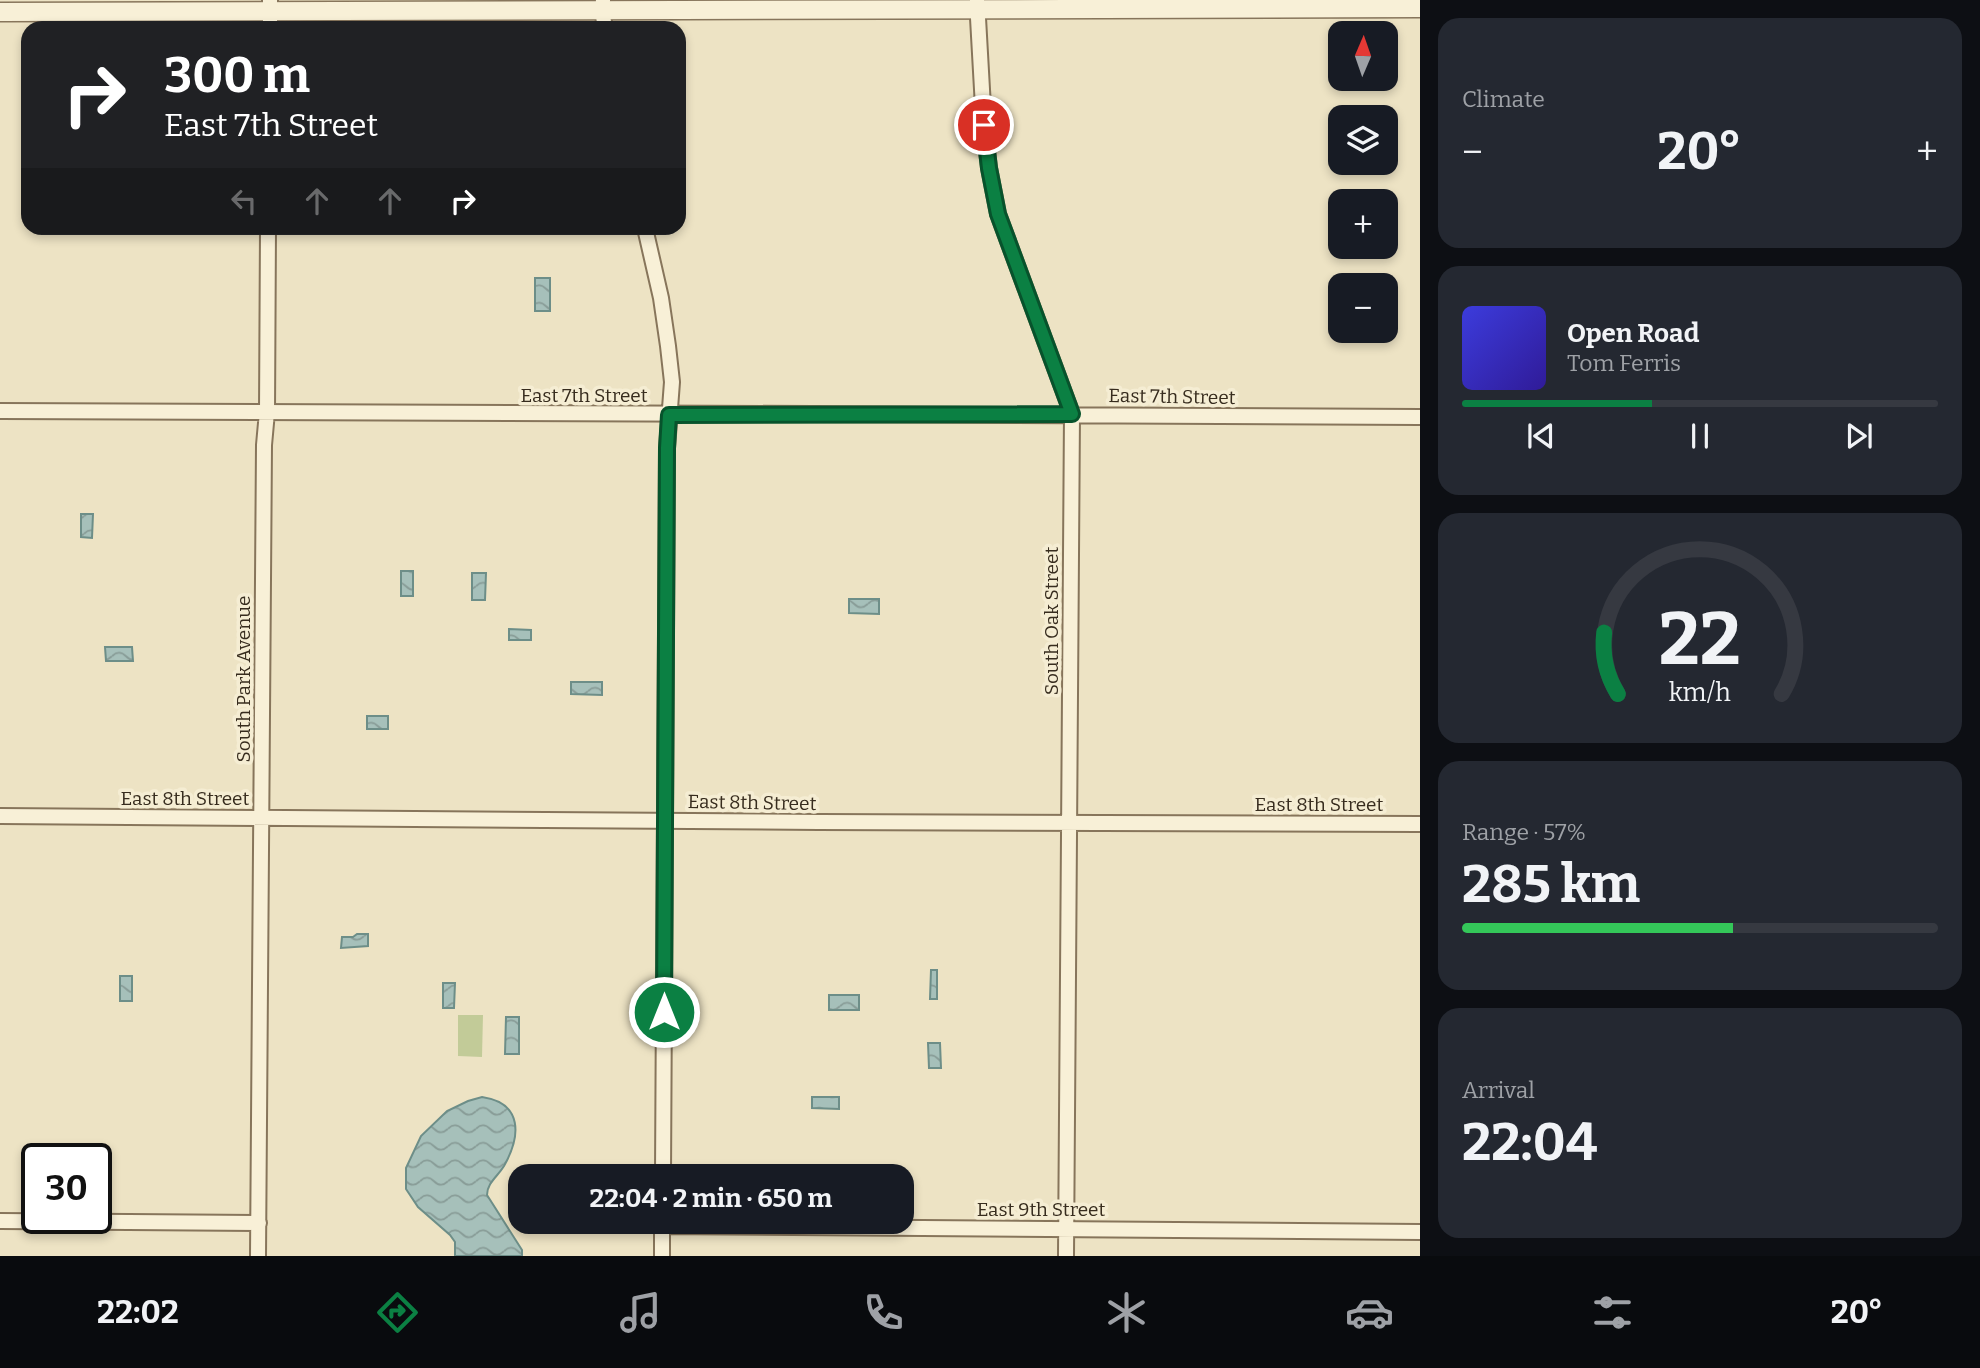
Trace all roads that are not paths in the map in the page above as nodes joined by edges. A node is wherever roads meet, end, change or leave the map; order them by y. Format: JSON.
{"nodes":[{"id":1,"x":977,"y":5,"type":"edge"},
{"id":2,"x":1420,"y":8,"type":"edge"},
{"id":3,"x":0,"y":12,"type":"edge"},
{"id":4,"x":270,"y":13,"type":"edge"},
{"id":5,"x":603,"y":13,"type":"edge"},
{"id":6,"x":268,"y":235,"type":"edge"},
{"id":7,"x":647,"y":235,"type":"edge"},
{"id":8,"x":0,"y":411,"type":"edge"},
{"id":9,"x":267,"y":412,"type":"junction"},
{"id":10,"x":1072,"y":414,"type":"junction"},
{"id":11,"x":669,"y":415,"type":"junction"},
{"id":12,"x":1420,"y":418,"type":"edge"},
{"id":13,"x":0,"y":816,"type":"edge"},
{"id":14,"x":261,"y":818,"type":"junction"},
{"id":15,"x":665,"y":820,"type":"junction"},
{"id":16,"x":1068,"y":823,"type":"junction"},
{"id":17,"x":1420,"y":824,"type":"edge"},
{"id":18,"x":663,"y":1164,"type":"edge"},
{"id":19,"x":0,"y":1221,"type":"edge"},
{"id":20,"x":259,"y":1223,"type":"junction"},
{"id":21,"x":914,"y":1227,"type":"edge"},
{"id":22,"x":1066,"y":1229,"type":"junction"},
{"id":23,"x":1420,"y":1233,"type":"edge"},
{"id":24,"x":662,"y":1234,"type":"edge"},
{"id":25,"x":258,"y":1256,"type":"edge"},
{"id":26,"x":662,"y":1256,"type":"edge"},
{"id":27,"x":1066,"y":1256,"type":"edge"}],
"edges":[{"from":1,"to":2,"type":"street"},
{"from":1,"to":5,"type":"street"},
{"from":1,"to":10,"type":"street","name":"South Oak Street"},
{"from":3,"to":4,"type":"street"},
{"from":4,"to":5,"type":"street"},
{"from":6,"to":9,"type":"street","name":"South Park Avenue"},
{"from":7,"to":11,"type":"street"},
{"from":8,"to":9,"type":"street","name":"East 7th Street"},
{"from":9,"to":11,"type":"street","name":"East 7th Street"},
{"from":9,"to":14,"type":"street","name":"South Park Avenue"},
{"from":10,"to":11,"type":"street","name":"East 7th Street"},
{"from":10,"to":12,"type":"street","name":"East 7th Street"},
{"from":10,"to":16,"type":"street","name":"South Oak Street"},
{"from":11,"to":15,"type":"street"},
{"from":13,"to":14,"type":"street","name":"East 8th Street"},
{"from":14,"to":15,"type":"street","name":"East 8th Street"},
{"from":14,"to":20,"type":"street","name":"South Park Avenue"},
{"from":15,"to":16,"type":"street","name":"East 8th Street"},
{"from":15,"to":18,"type":"street"},
{"from":16,"to":17,"type":"street","name":"East 8th Street"},
{"from":16,"to":22,"type":"street","name":"South Oak Street"},
{"from":19,"to":20,"type":"street"},
{"from":20,"to":25,"type":"street","name":"South Park Avenue"},
{"from":21,"to":22,"type":"street","name":"East 9th Street"},
{"from":22,"to":23,"type":"street","name":"East 9th Street"},
{"from":22,"to":27,"type":"street","name":"South Oak Street"},
{"from":24,"to":26,"type":"street"}]}
